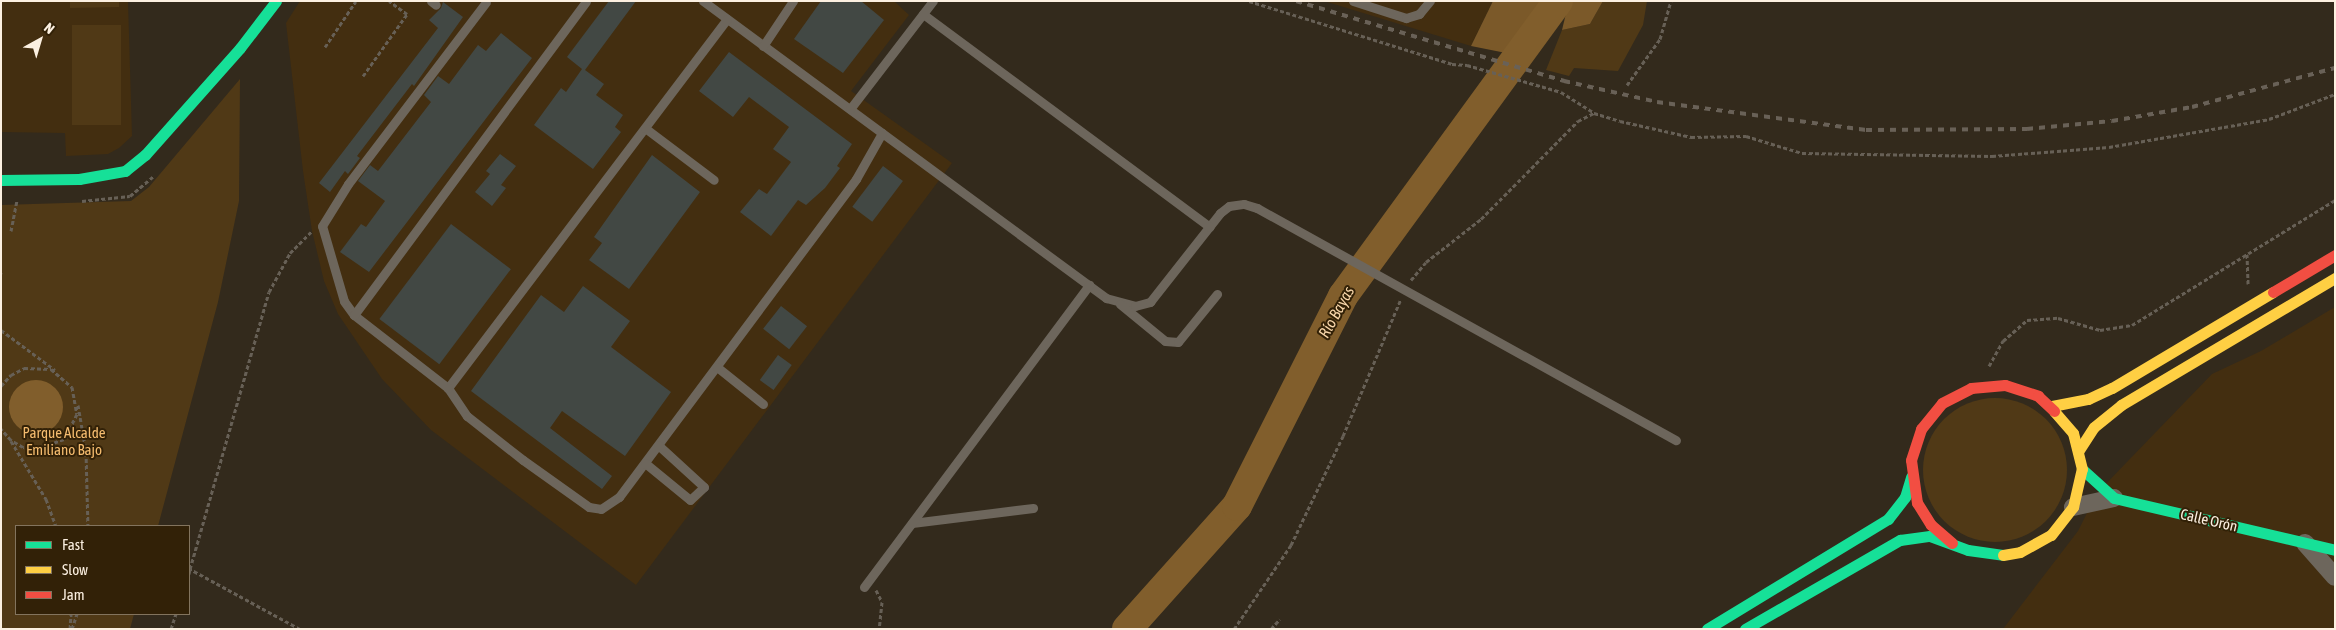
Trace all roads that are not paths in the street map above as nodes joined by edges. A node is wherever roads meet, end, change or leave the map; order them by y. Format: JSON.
{"nodes":[{"id":1,"x":586,"y":1,"type":"edge"},
{"id":2,"x":703,"y":1,"type":"edge"},
{"id":3,"x":792,"y":1,"type":"edge"},
{"id":4,"x":933,"y":1,"type":"edge"},
{"id":5,"x":1353,"y":1,"type":"edge"},
{"id":6,"x":1430,"y":1,"type":"edge"},
{"id":7,"x":276,"y":2,"type":"edge"},
{"id":8,"x":486,"y":2,"type":"edge"},
{"id":9,"x":923,"y":14,"type":"junction"},
{"id":10,"x":727,"y":19,"type":"junction"},
{"id":11,"x":763,"y":46,"type":"junction"},
{"id":12,"x":850,"y":109,"type":"junction"},
{"id":13,"x":645,"y":128,"type":"junction"},
{"id":14,"x":882,"y":133,"type":"junction"},
{"id":15,"x":1,"y":180,"type":"edge"},
{"id":16,"x":714,"y":180,"type":"dead end"},
{"id":17,"x":1210,"y":227,"type":"junction"},
{"id":18,"x":2335,"y":255,"type":"edge"},
{"id":19,"x":2335,"y":278,"type":"edge"},
{"id":20,"x":1089,"y":285,"type":"junction"},
{"id":21,"x":1217,"y":294,"type":"dead end"},
{"id":22,"x":1120,"y":304,"type":"junction"},
{"id":23,"x":354,"y":315,"type":"junction"},
{"id":24,"x":717,"y":367,"type":"junction"},
{"id":25,"x":448,"y":388,"type":"junction"},
{"id":26,"x":762,"y":404,"type":"dead end"},
{"id":27,"x":2052,"y":406,"type":"junction"},
{"id":28,"x":1676,"y":440,"type":"dead end"},
{"id":29,"x":658,"y":445,"type":"junction"},
{"id":30,"x":2079,"y":450,"type":"junction"},
{"id":31,"x":645,"y":463,"type":"junction"},
{"id":32,"x":2082,"y":470,"type":"junction"},
{"id":33,"x":1911,"y":477,"type":"junction"},
{"id":34,"x":2114,"y":498,"type":"junction"},
{"id":35,"x":2073,"y":507,"type":"junction"},
{"id":36,"x":1033,"y":508,"type":"dead end"},
{"id":37,"x":912,"y":523,"type":"junction"},
{"id":38,"x":1952,"y":543,"type":"junction"},
{"id":39,"x":2304,"y":543,"type":"junction"},
{"id":40,"x":2335,"y":550,"type":"edge"},
{"id":41,"x":2335,"y":577,"type":"edge"},
{"id":42,"x":864,"y":587,"type":"dead end"},
{"id":43,"x":1707,"y":629,"type":"edge"},
{"id":44,"x":1745,"y":629,"type":"edge"}],
"edges":[{"from":1,"to":23,"type":"lane"},
{"from":2,"to":10,"type":"lane"},
{"from":3,"to":11,"type":"lane"},
{"from":4,"to":9,"type":"lane"},
{"from":5,"to":6,"type":"lane"},
{"from":7,"to":15,"type":"street"},
{"from":8,"to":23,"type":"lane"},
{"from":9,"to":12,"type":"lane"},
{"from":9,"to":17,"type":"lane"},
{"from":10,"to":11,"type":"lane"},
{"from":10,"to":13,"type":"lane"},
{"from":11,"to":12,"type":"lane"},
{"from":12,"to":14,"type":"lane"},
{"from":13,"to":16,"type":"lane"},
{"from":13,"to":25,"type":"lane"},
{"from":14,"to":20,"type":"lane"},
{"from":14,"to":24,"type":"lane"},
{"from":17,"to":22,"type":"lane"},
{"from":17,"to":28,"type":"lane"},
{"from":18,"to":27,"type":"street"},
{"from":19,"to":30,"type":"street"},
{"from":20,"to":22,"type":"lane"},
{"from":20,"to":37,"type":"lane"},
{"from":21,"to":22,"type":"lane"},
{"from":23,"to":25,"type":"lane"},
{"from":24,"to":26,"type":"lane"},
{"from":24,"to":29,"type":"lane"},
{"from":25,"to":31,"type":"lane"},
{"from":27,"to":30,"type":"street"},
{"from":27,"to":33,"type":"street"},
{"from":29,"to":31,"type":"lane"},
{"from":29,"to":31,"type":"lane"},
{"from":30,"to":32,"type":"street"},
{"from":32,"to":34,"type":"street","name":"Calle Orón"},
{"from":32,"to":35,"type":"street"},
{"from":33,"to":38,"type":"street"},
{"from":33,"to":43,"type":"street"},
{"from":34,"to":35,"type":"street","name":"Calle Orón"},
{"from":34,"to":39,"type":"street","name":"Calle Orón"},
{"from":35,"to":38,"type":"street"},
{"from":36,"to":37,"type":"lane"},
{"from":37,"to":42,"type":"lane"},
{"from":38,"to":44,"type":"street"},
{"from":39,"to":40,"type":"street","name":"Calle Orón"},
{"from":39,"to":41,"type":"street"}]}
